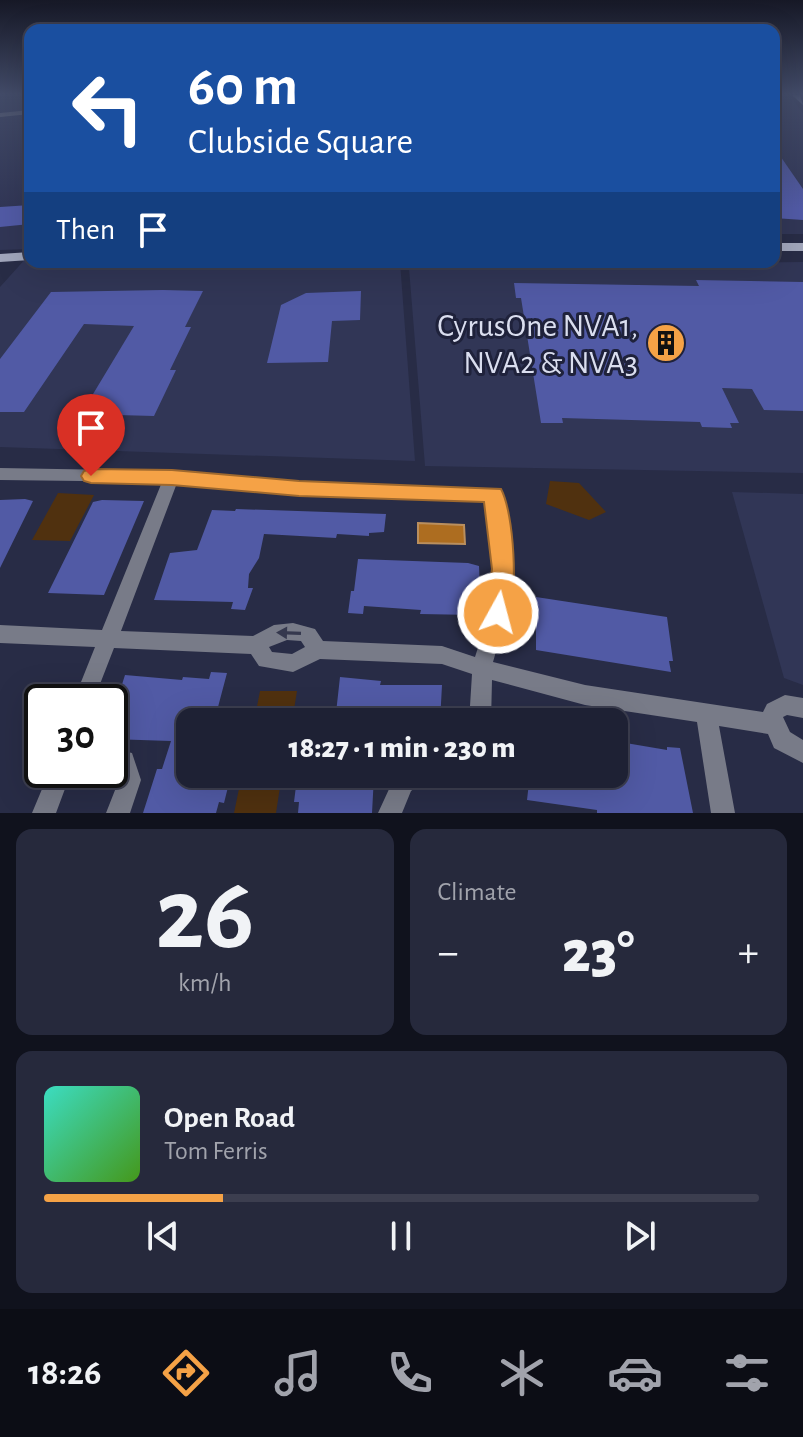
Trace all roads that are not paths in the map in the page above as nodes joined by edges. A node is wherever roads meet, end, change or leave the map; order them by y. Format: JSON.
{"nodes":[{"id":1,"x":780,"y":247,"type":"edge"},
{"id":2,"x":803,"y":247,"type":"edge"},
{"id":3,"x":24,"y":257,"type":"edge"},
{"id":4,"x":3,"y":260,"type":"edge"},
{"id":5,"x":0,"y":474,"type":"edge"},
{"id":6,"x":172,"y":477,"type":"junction"},
{"id":7,"x":0,"y":634,"type":"edge"},
{"id":8,"x":108,"y":637,"type":"junction"},
{"id":9,"x":256,"y":645,"type":"junction"},
{"id":10,"x":318,"y":650,"type":"junction"},
{"id":11,"x":482,"y":667,"type":"junction"},
{"id":12,"x":90,"y":684,"type":"edge"},
{"id":13,"x":481,"y":708,"type":"edge"},
{"id":14,"x":803,"y":708,"type":"edge"},
{"id":15,"x":706,"y":715,"type":"junction"},
{"id":16,"x":773,"y":724,"type":"junction"},
{"id":17,"x":803,"y":752,"type":"edge"},
{"id":18,"x":54,"y":788,"type":"edge"},
{"id":19,"x":127,"y":788,"type":"edge"},
{"id":20,"x":401,"y":788,"type":"edge"},
{"id":21,"x":44,"y":813,"type":"edge"},
{"id":22,"x":118,"y":813,"type":"edge"},
{"id":23,"x":390,"y":813,"type":"edge"},
{"id":24,"x":723,"y":813,"type":"edge"}],
"edges":[{"from":1,"to":2,"type":"street"},
{"from":3,"to":4,"type":"street"},
{"from":5,"to":6,"type":"street"},
{"from":6,"to":8,"type":"street"},
{"from":6,"to":11,"type":"street"},
{"from":7,"to":8,"type":"street"},
{"from":8,"to":9,"type":"street"},
{"from":8,"to":12,"type":"street"},
{"from":9,"to":10,"type":"street"},
{"from":10,"to":9,"type":"street","one_way":true},
{"from":10,"to":11,"type":"street"},
{"from":11,"to":13,"type":"street"},
{"from":11,"to":15,"type":"street"},
{"from":14,"to":16,"type":"street"},
{"from":15,"to":16,"type":"street"},
{"from":15,"to":24,"type":"street"},
{"from":16,"to":17,"type":"street"},
{"from":18,"to":21,"type":"street"},
{"from":19,"to":22,"type":"street"},
{"from":20,"to":23,"type":"street"}]}
